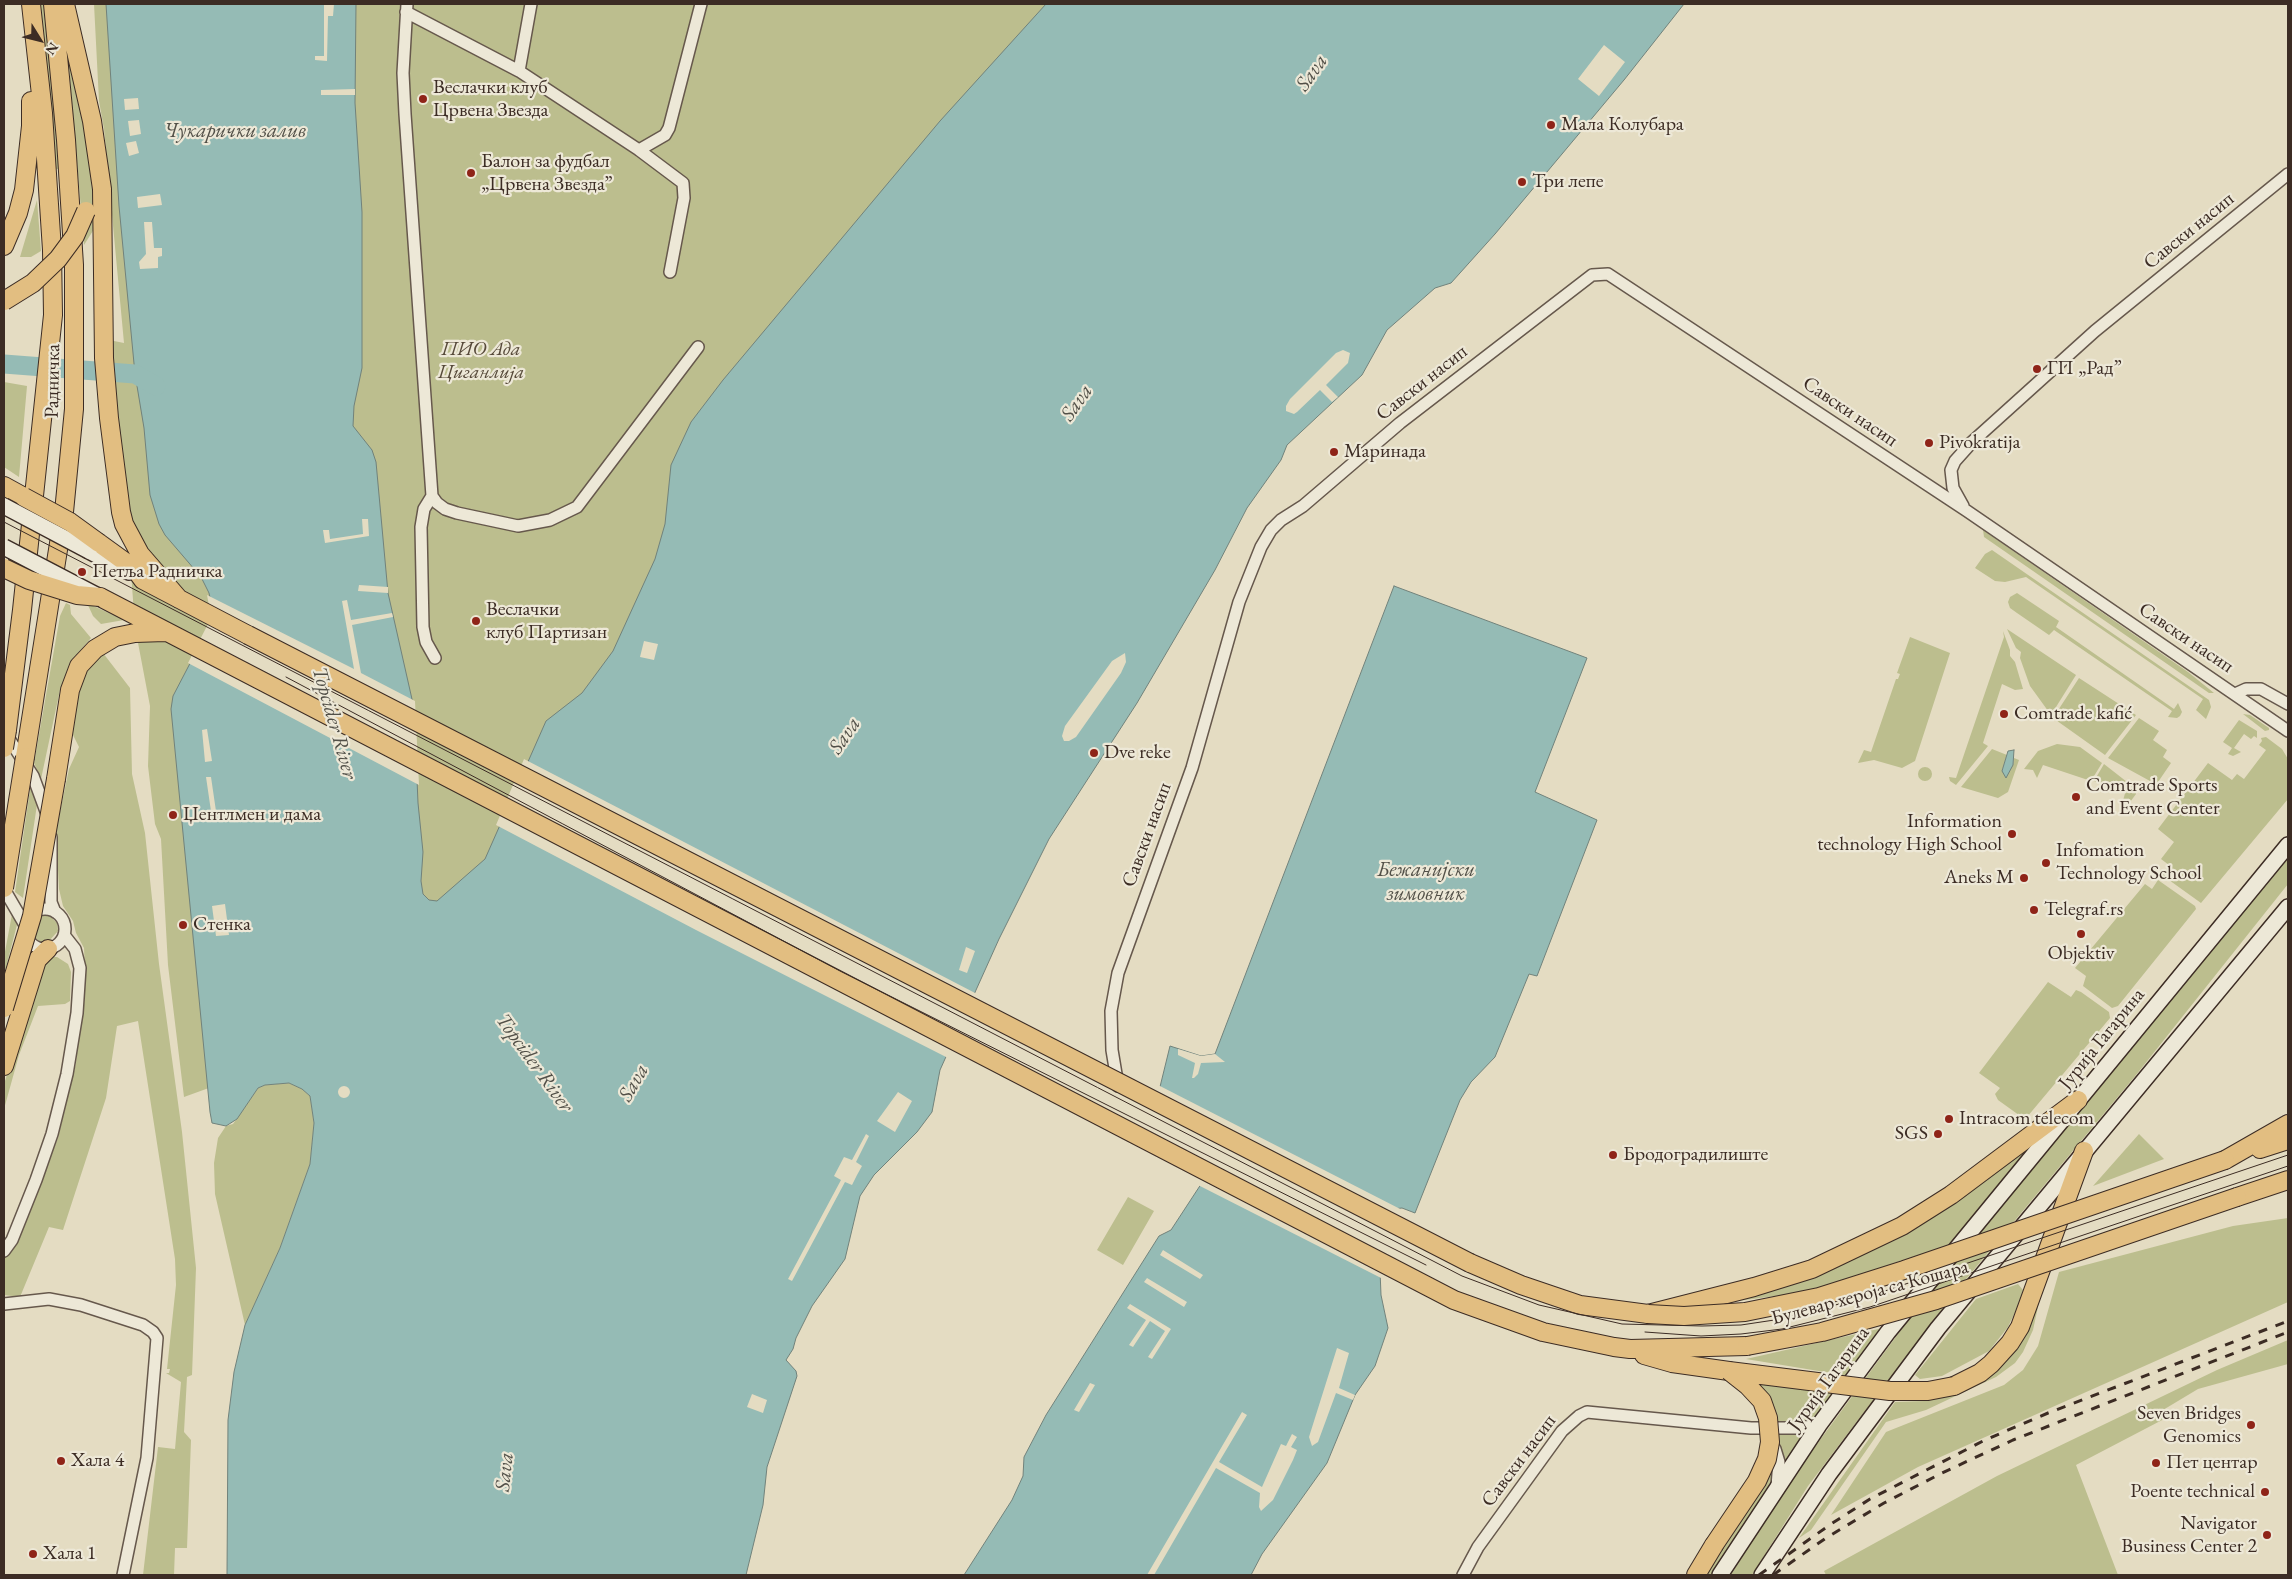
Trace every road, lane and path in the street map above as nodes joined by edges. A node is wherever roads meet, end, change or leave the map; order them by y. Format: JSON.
{"nodes":[{"id":1,"x":32,"y":4,"type":"edge"},
{"id":2,"x":53,"y":4,"type":"edge"},
{"id":3,"x":65,"y":4,"type":"edge"},
{"id":4,"x":531,"y":4,"type":"edge"},
{"id":5,"x":701,"y":4,"type":"edge"},
{"id":6,"x":406,"y":8,"type":"edge"},
{"id":7,"x":38,"y":68,"type":"junction"},
{"id":8,"x":518,"y":71,"type":"junction"},
{"id":9,"x":639,"y":150,"type":"junction"},
{"id":10,"x":2288,"y":174,"type":"edge"},
{"id":11,"x":94,"y":213,"type":"junction"},
{"id":12,"x":4,"y":246,"type":"edge"},
{"id":13,"x":670,"y":272,"type":"dead end"},
{"id":14,"x":4,"y":301,"type":"edge"},
{"id":15,"x":698,"y":346,"type":"dead end"},
{"id":16,"x":4,"y":486,"type":"edge"},
{"id":17,"x":432,"y":496,"type":"junction"},
{"id":18,"x":4,"y":506,"type":"edge"},
{"id":19,"x":1967,"y":512,"type":"junction"},
{"id":20,"x":4,"y":547,"type":"edge"},
{"id":21,"x":4,"y":568,"type":"edge"},
{"id":22,"x":143,"y":580,"type":"junction"},
{"id":23,"x":100,"y":597,"type":"junction"},
{"id":24,"x":179,"y":599,"type":"junction"},
{"id":25,"x":167,"y":632,"type":"junction"},
{"id":26,"x":434,"y":658,"type":"dead end"},
{"id":27,"x":2235,"y":694,"type":"junction"},
{"id":28,"x":2288,"y":704,"type":"edge"},
{"id":29,"x":5,"y":731,"type":"edge"},
{"id":30,"x":2288,"y":731,"type":"edge"},
{"id":31,"x":4,"y":748,"type":"edge"},
{"id":32,"x":2288,"y":845,"type":"edge"},
{"id":33,"x":6,"y":892,"type":"edge"},
{"id":34,"x":2288,"y":907,"type":"edge"},
{"id":35,"x":38,"y":910,"type":"junction"},
{"id":36,"x":55,"y":912,"type":"junction"},
{"id":37,"x":25,"y":924,"type":"junction"},
{"id":38,"x":64,"y":935,"type":"junction"},
{"id":39,"x":52,"y":947,"type":"junction"},
{"id":40,"x":78,"y":961,"type":"junction"},
{"id":41,"x":4,"y":1008,"type":"edge"},
{"id":42,"x":4,"y":1066,"type":"edge"},
{"id":43,"x":1119,"y":1090,"type":"dead end"},
{"id":44,"x":2078,"y":1100,"type":"junction"},
{"id":45,"x":2288,"y":1124,"type":"edge"},
{"id":46,"x":2288,"y":1140,"type":"edge"},
{"id":47,"x":2084,"y":1151,"type":"junction"},
{"id":48,"x":2226,"y":1160,"type":"junction"},
{"id":49,"x":2288,"y":1180,"type":"edge"},
{"id":50,"x":4,"y":1251,"type":"edge"},
{"id":51,"x":4,"y":1304,"type":"edge"},
{"id":52,"x":1648,"y":1314,"type":"junction"},
{"id":53,"x":1630,"y":1349,"type":"junction"},
{"id":54,"x":1729,"y":1371,"type":"junction"},
{"id":55,"x":1819,"y":1425,"type":"junction"},
{"id":56,"x":1751,"y":1428,"type":"junction"},
{"id":57,"x":1777,"y":1486,"type":"junction"},
{"id":58,"x":123,"y":1574,"type":"edge"},
{"id":59,"x":1463,"y":1575,"type":"edge"},
{"id":60,"x":1696,"y":1575,"type":"edge"},
{"id":61,"x":1720,"y":1575,"type":"edge"},
{"id":62,"x":1762,"y":1575,"type":"edge"}],
"edges":[{"from":1,"to":7,"type":"main road","name":"Радничка"},
{"from":2,"to":33,"type":"main road","name":"Радничка","bridge":true},
{"from":3,"to":11,"type":"main road"},
{"from":4,"to":8,"type":"street"},
{"from":5,"to":9,"type":"street"},
{"from":6,"to":8,"type":"street"},
{"from":6,"to":17,"type":"street"},
{"from":7,"to":12,"type":"main road"},
{"from":7,"to":29,"type":"main road","name":"Радничка","bridge":true},
{"from":8,"to":9,"type":"street"},
{"from":9,"to":13,"type":"street"},
{"from":10,"to":19,"type":"street","name":"Савски насип"},
{"from":11,"to":14,"type":"main road","bridge":true},
{"from":11,"to":24,"type":"main road"},
{"from":15,"to":17,"type":"street"},
{"from":16,"to":22,"type":"main road","name":"Булевар хероја са Кошара","bridge":true},
{"from":17,"to":26,"type":"street"},
{"from":18,"to":22,"type":"main road","bridge":true},
{"from":19,"to":27,"type":"street","name":"Савски насип"},
{"from":19,"to":43,"type":"street","name":"Савски насип"},
{"from":20,"to":23,"type":"main road","bridge":true},
{"from":21,"to":23,"type":"main road","bridge":true},
{"from":22,"to":24,"type":"main road","name":"Булевар хероја са Кошара"},
{"from":23,"to":25,"type":"main road","name":"Булевар хероја са Кошара"},
{"from":24,"to":52,"type":"main road","name":"Булевар хероја са Кошара","bridge":true},
{"from":25,"to":41,"type":"main road","bridge":true},
{"from":25,"to":53,"type":"main road","name":"Булевар хероја са Кошара"},
{"from":27,"to":28,"type":"street","name":"Савски насип"},
{"from":27,"to":30,"type":"street","name":"Савски насип"},
{"from":29,"to":31,"type":"main road","name":"Радничка","bridge":true},
{"from":29,"to":36,"type":"street"},
{"from":32,"to":44,"type":"main road","name":"Јурија Гагарина"},
{"from":33,"to":35,"type":"street"},
{"from":33,"to":37,"type":"street"},
{"from":34,"to":47,"type":"main road"},
{"from":35,"to":36,"type":"street"},
{"from":35,"to":37,"type":"street"},
{"from":36,"to":38,"type":"street"},
{"from":37,"to":39,"type":"street"},
{"from":38,"to":39,"type":"street"},
{"from":38,"to":40,"type":"street"},
{"from":39,"to":40,"type":"street"},
{"from":39,"to":42,"type":"main road"},
{"from":40,"to":50,"type":"street"},
{"from":44,"to":52,"type":"main road"},
{"from":44,"to":55,"type":"main road","name":"Јурија Гагарина"},
{"from":45,"to":48,"type":"main road"},
{"from":46,"to":48,"type":"main road","name":"Булевар хероја са Кошара"},
{"from":47,"to":54,"type":"main road","bridge":true},
{"from":47,"to":62,"type":"main road"},
{"from":48,"to":52,"type":"main road","name":"Булевар хероја са Кошара","bridge":true},
{"from":49,"to":53,"type":"main road","name":"Булевар хероја са Кошара","bridge":true},
{"from":51,"to":58,"type":"street"},
{"from":53,"to":54,"type":"main road"},
{"from":54,"to":60,"type":"main road","bridge":true},
{"from":55,"to":56,"type":"street","name":"Савски насип"},
{"from":55,"to":57,"type":"main road","name":"Јурија Гагарина"},
{"from":56,"to":57,"type":"street"},
{"from":56,"to":59,"type":"street","name":"Савски насип"},
{"from":57,"to":61,"type":"main road","name":"Јурија Гагарина"}]}
